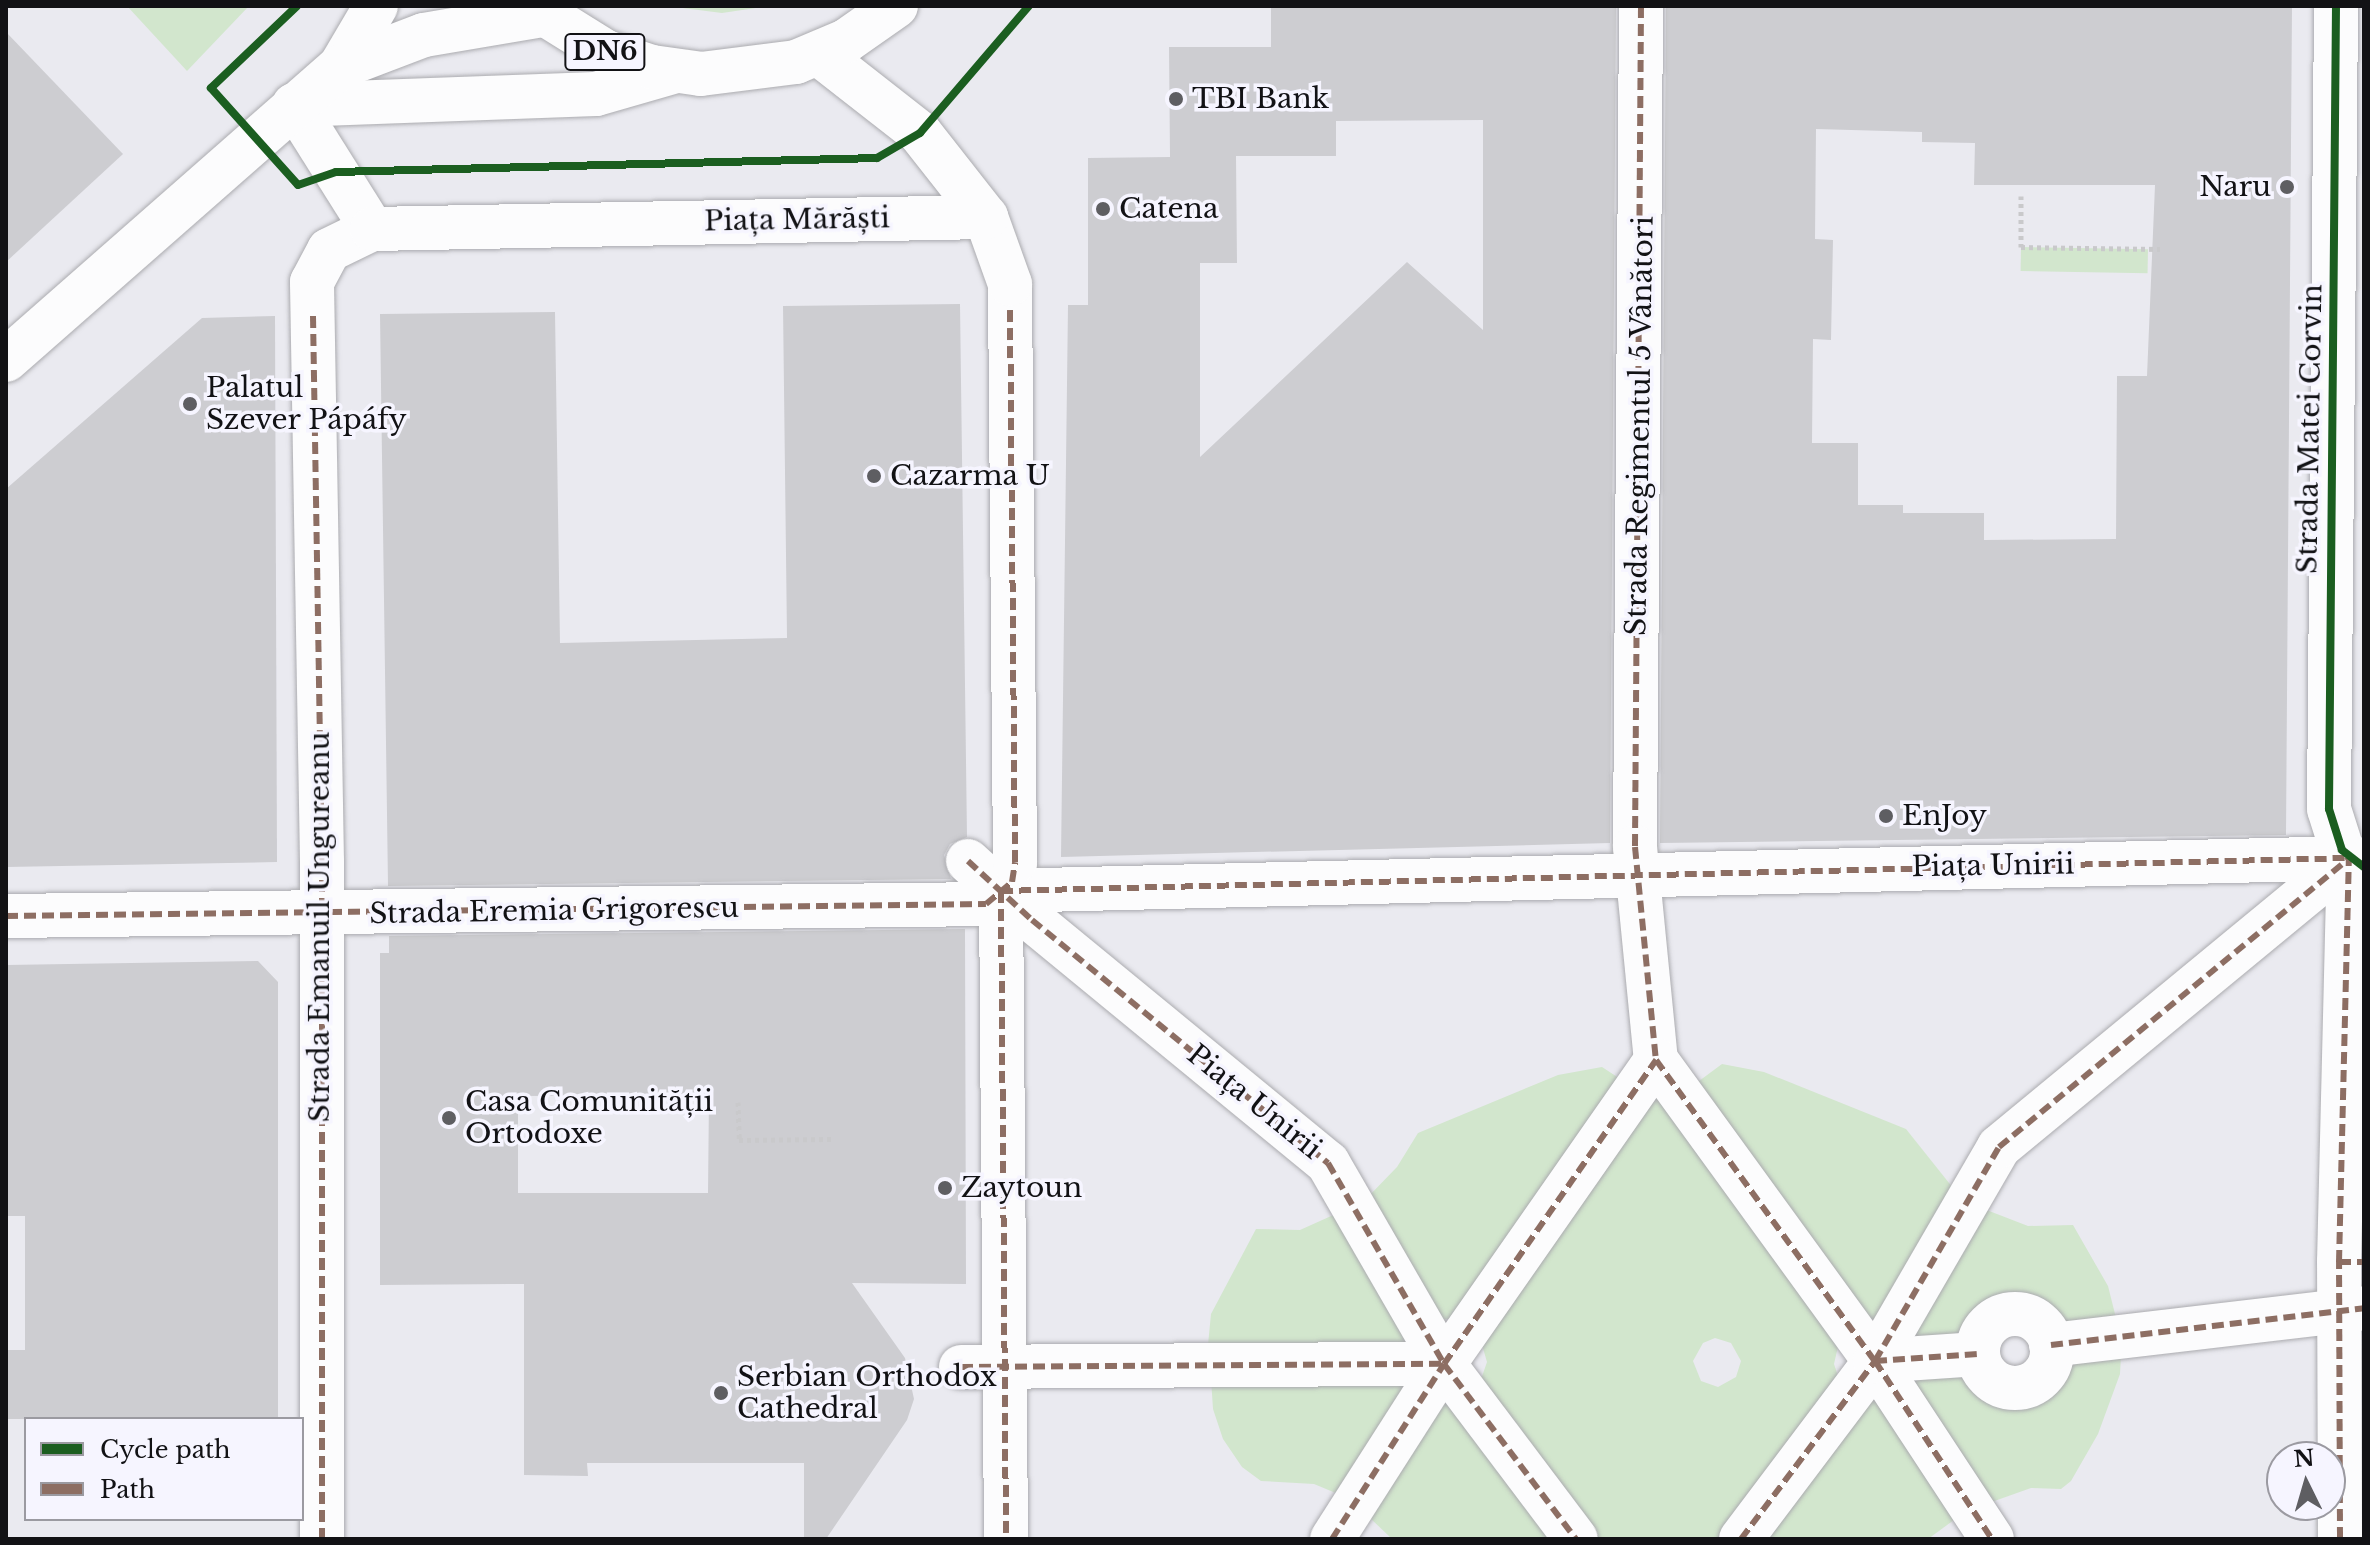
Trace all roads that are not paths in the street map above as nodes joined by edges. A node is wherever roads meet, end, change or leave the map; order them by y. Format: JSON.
{"nodes":[{"id":1,"x":376,"y":6,"type":"edge"},
{"id":2,"x":896,"y":6,"type":"edge"},
{"id":3,"x":1641,"y":6,"type":"edge"},
{"id":4,"x":2336,"y":6,"type":"edge"},
{"id":5,"x":537,"y":10,"type":"edge"},
{"id":6,"x":819,"y":54,"type":"junction"},
{"id":7,"x":340,"y":67,"type":"junction"},
{"id":8,"x":676,"y":71,"type":"junction"},
{"id":9,"x":294,"y":105,"type":"junction"},
{"id":10,"x":986,"y":217,"type":"junction"},
{"id":11,"x":372,"y":229,"type":"junction"},
{"id":12,"x":313,"y":316,"type":"joint"},
{"id":13,"x":6,"y":360,"type":"edge"},
{"id":14,"x":2352,"y":858,"type":"edge"},
{"id":15,"x":1636,"y":860,"type":"junction"},
{"id":16,"x":968,"y":861,"type":"dead end"},
{"id":17,"x":1001,"y":891,"type":"junction"},
{"id":18,"x":320,"y":914,"type":"junction"},
{"id":19,"x":6,"y":916,"type":"edge"},
{"id":20,"x":1656,"y":1060,"type":"junction"},
{"id":21,"x":2352,"y":1262,"type":"edge"},
{"id":22,"x":2352,"y":1310,"type":"edge"},
{"id":23,"x":1875,"y":1361,"type":"junction"},
{"id":24,"x":1444,"y":1364,"type":"junction"},
{"id":25,"x":961,"y":1367,"type":"dead end"},
{"id":26,"x":1008,"y":1367,"type":"junction"},
{"id":27,"x":322,"y":1539,"type":"edge"},
{"id":28,"x":1006,"y":1539,"type":"edge"},
{"id":29,"x":1332,"y":1539,"type":"edge"},
{"id":30,"x":1576,"y":1539,"type":"edge"},
{"id":31,"x":1741,"y":1539,"type":"edge"},
{"id":32,"x":1992,"y":1539,"type":"edge"},
{"id":33,"x":2340,"y":1539,"type":"edge"}],
"edges":[{"from":1,"to":7,"type":"street"},
{"from":2,"to":6,"type":"street","number":"DN6"},
{"from":3,"to":15,"type":"street","name":"Strada Regimentul 5 Vânători"},
{"from":4,"to":14,"type":"street","name":"Strada Matei Corvin"},
{"from":5,"to":7,"type":"street"},
{"from":5,"to":8,"type":"street","number":"DN6"},
{"from":6,"to":8,"type":"street","number":"DN6"},
{"from":6,"to":10,"type":"street"},
{"from":7,"to":9,"type":"street"},
{"from":8,"to":9,"type":"street"},
{"from":9,"to":11,"type":"street"},
{"from":9,"to":13,"type":"street"},
{"from":10,"to":11,"type":"street","name":"Piața Mărăști"},
{"from":10,"to":17,"type":"street"},
{"from":11,"to":12,"type":"street","name":"Piața Mărăști"},
{"from":12,"to":18,"type":"street","name":"Strada Emanuil Ungureanu"},
{"from":14,"to":15,"type":"street","name":"Piața Unirii"},
{"from":14,"to":21,"type":"street"},
{"from":14,"to":23,"type":"street"},
{"from":15,"to":17,"type":"street","name":"Piața Unirii"},
{"from":15,"to":20,"type":"street"},
{"from":16,"to":17,"type":"street","name":"Piața Unirii"},
{"from":17,"to":18,"type":"street","name":"Strada Eremia Grigorescu"},
{"from":17,"to":24,"type":"street","name":"Piața Unirii"},
{"from":17,"to":26,"type":"street"},
{"from":18,"to":19,"type":"street","name":"Strada Eremia Grigorescu"},
{"from":18,"to":27,"type":"street","name":"Strada Emanuil Ungureanu"},
{"from":20,"to":23,"type":"street"},
{"from":20,"to":24,"type":"street"},
{"from":21,"to":22,"type":"street"},
{"from":22,"to":23,"type":"street"},
{"from":22,"to":33,"type":"street"},
{"from":23,"to":31,"type":"street"},
{"from":23,"to":32,"type":"street"},
{"from":24,"to":26,"type":"street"},
{"from":24,"to":29,"type":"street"},
{"from":24,"to":30,"type":"street","name":"Piața Unirii"},
{"from":25,"to":26,"type":"street"},
{"from":26,"to":28,"type":"street"}]}
